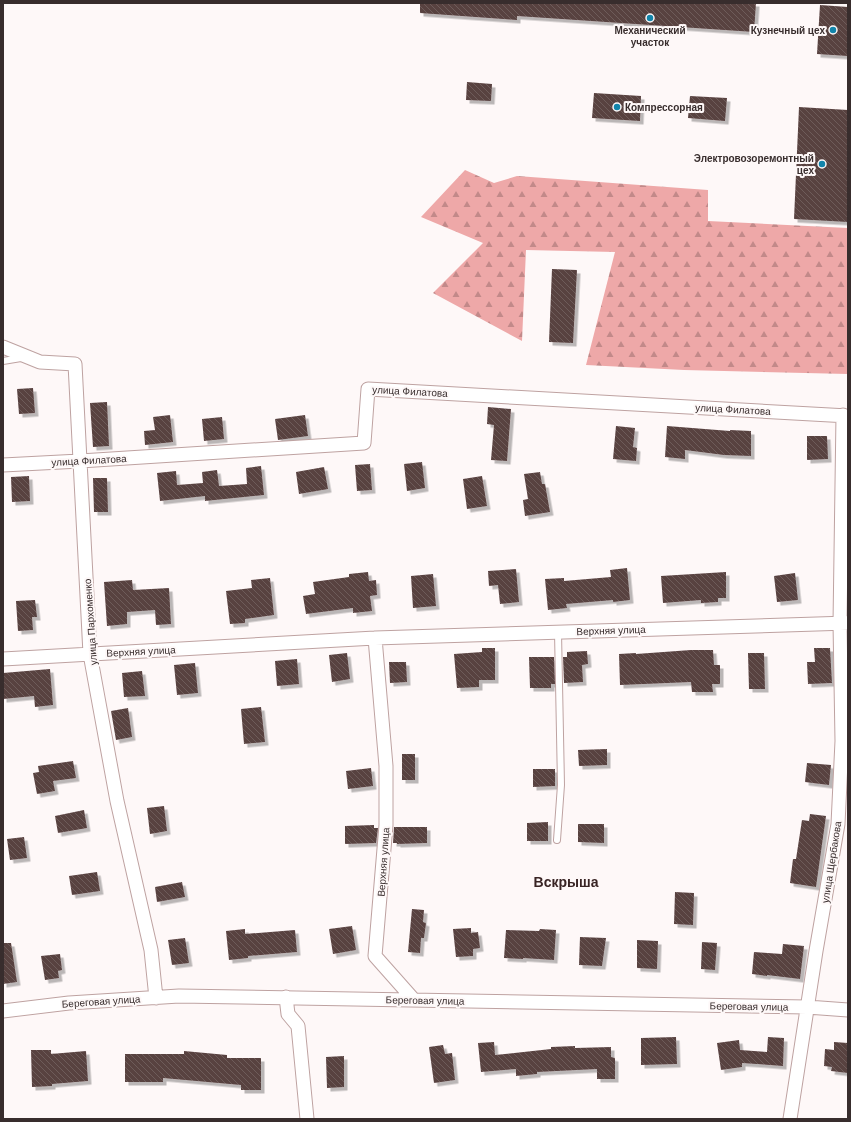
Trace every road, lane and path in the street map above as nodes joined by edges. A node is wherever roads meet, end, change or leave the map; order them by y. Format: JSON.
{"nodes":[{"id":1,"x":3,"y":347,"type":"edge"},
{"id":2,"x":27,"y":357,"type":"junction"},
{"id":3,"x":3,"y":361,"type":"edge"},
{"id":4,"x":846,"y":416,"type":"edge"},
{"id":5,"x":80,"y":461,"type":"junction"},
{"id":6,"x":3,"y":465,"type":"edge"},
{"id":7,"x":844,"y":623,"type":"edge"},
{"id":8,"x":558,"y":632,"type":"junction"},
{"id":9,"x":375,"y":638,"type":"junction"},
{"id":10,"x":90,"y":654,"type":"junction"},
{"id":11,"x":3,"y":659,"type":"edge"},
{"id":12,"x":557,"y":840,"type":"dead end"},
{"id":13,"x":286,"y":997,"type":"junction"},
{"id":14,"x":156,"y":998,"type":"junction"},
{"id":15,"x":414,"y":1000,"type":"junction"},
{"id":16,"x":807,"y":1007,"type":"junction"},
{"id":17,"x":848,"y":1010,"type":"edge"},
{"id":18,"x":3,"y":1011,"type":"edge"},
{"id":19,"x":307,"y":1119,"type":"edge"},
{"id":20,"x":790,"y":1119,"type":"edge"}],
"edges":[{"from":1,"to":2,"type":"street","name":"улица Пархоменко"},
{"from":2,"to":3,"type":"lane"},
{"from":2,"to":5,"type":"street","name":"улица Пархоменко"},
{"from":4,"to":5,"type":"street","name":"улица Филатова"},
{"from":4,"to":7,"type":"street","name":"улица Щербакова"},
{"from":5,"to":6,"type":"street","name":"улица Филатова"},
{"from":5,"to":10,"type":"street","name":"улица Пархоменко"},
{"from":7,"to":8,"type":"street","name":"Верхняя улица"},
{"from":7,"to":16,"type":"street","name":"улица Щербакова"},
{"from":8,"to":9,"type":"street","name":"Верхняя улица"},
{"from":8,"to":12,"type":"lane"},
{"from":9,"to":10,"type":"street","name":"Верхняя улица"},
{"from":9,"to":15,"type":"street","name":"Верхняя улица"},
{"from":10,"to":11,"type":"street","name":"Верхняя улица"},
{"from":10,"to":14,"type":"street","name":"улица Пархоменко"},
{"from":13,"to":14,"type":"street","name":"Береговая улица"},
{"from":13,"to":15,"type":"street","name":"Береговая улица"},
{"from":13,"to":19,"type":"street"},
{"from":14,"to":18,"type":"street","name":"Береговая улица"},
{"from":15,"to":16,"type":"street","name":"Береговая улица"},
{"from":16,"to":17,"type":"street","name":"Береговая улица"},
{"from":16,"to":20,"type":"street","name":"улица Щербакова"}]}
